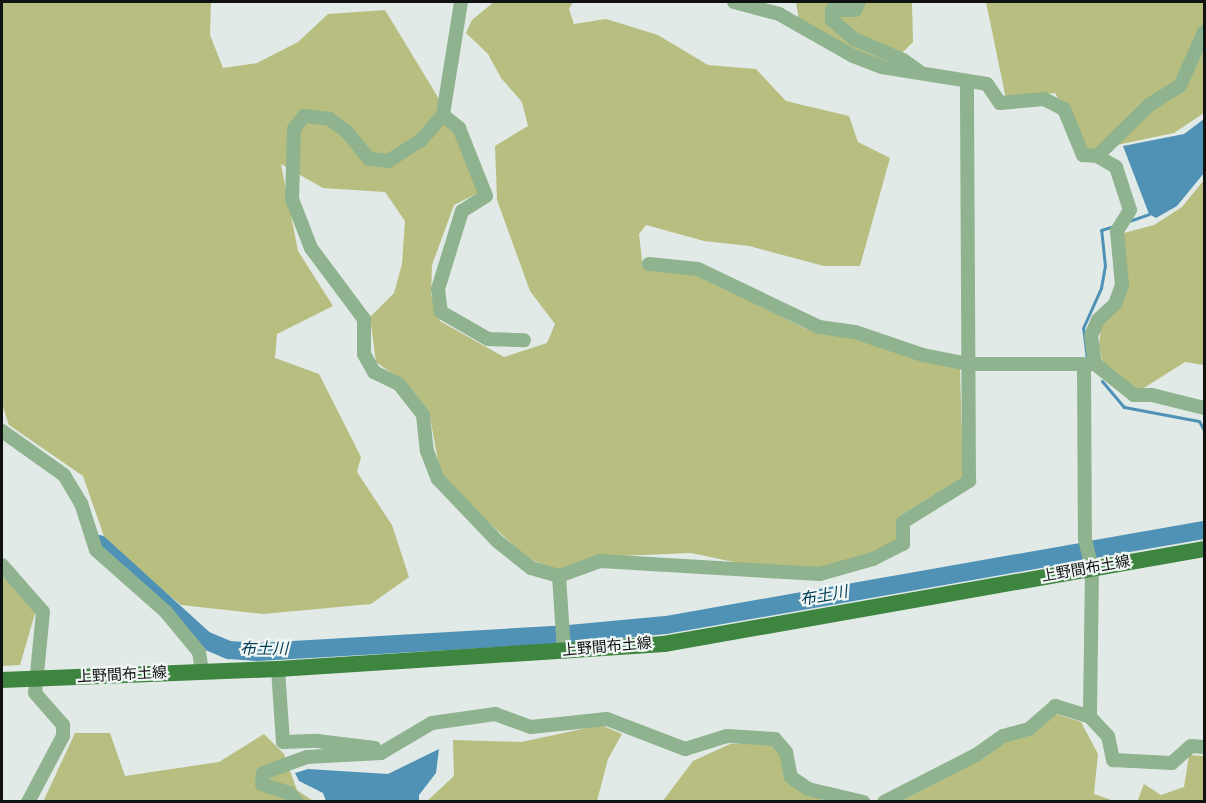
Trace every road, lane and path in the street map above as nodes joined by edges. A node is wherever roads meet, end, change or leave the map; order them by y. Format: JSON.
{"nodes":[{"id":1,"x":461,"y":2,"type":"edge"},
{"id":2,"x":734,"y":2,"type":"edge"},
{"id":3,"x":859,"y":2,"type":"edge"},
{"id":4,"x":1204,"y":32,"type":"edge"},
{"id":5,"x":923,"y":74,"type":"junction"},
{"id":6,"x":967,"y":81,"type":"junction"},
{"id":7,"x":443,"y":115,"type":"junction"},
{"id":8,"x":1097,"y":156,"type":"junction"},
{"id":9,"x":649,"y":264,"type":"dead end"},
{"id":10,"x":524,"y":340,"type":"dead end"},
{"id":11,"x":969,"y":364,"type":"junction"},
{"id":12,"x":1090,"y":365,"type":"junction"},
{"id":13,"x":1204,"y":408,"type":"edge"},
{"id":14,"x":2,"y":431,"type":"edge"},
{"id":15,"x":1204,"y":549,"type":"edge"},
{"id":16,"x":2,"y":565,"type":"edge"},
{"id":17,"x":1092,"y":569,"type":"junction"},
{"id":18,"x":559,"y":576,"type":"junction"},
{"id":19,"x":564,"y":652,"type":"junction"},
{"id":20,"x":278,"y":669,"type":"junction"},
{"id":21,"x":202,"y":672,"type":"junction"},
{"id":22,"x":2,"y":680,"type":"edge"},
{"id":23,"x":34,"y":680,"type":"junction"},
{"id":24,"x":1090,"y":717,"type":"junction"},
{"id":25,"x":395,"y":744,"type":"junction"},
{"id":26,"x":1204,"y":747,"type":"edge"},
{"id":27,"x":28,"y":801,"type":"edge"},
{"id":28,"x":297,"y":801,"type":"edge"},
{"id":29,"x":863,"y":801,"type":"edge"},
{"id":30,"x":884,"y":801,"type":"edge"}],
"edges":[{"from":1,"to":7,"type":"street"},
{"from":2,"to":5,"type":"street"},
{"from":3,"to":5,"type":"street"},
{"from":4,"to":8,"type":"street"},
{"from":5,"to":6,"type":"street"},
{"from":6,"to":8,"type":"street"},
{"from":6,"to":11,"type":"street"},
{"from":7,"to":10,"type":"street"},
{"from":7,"to":18,"type":"street"},
{"from":8,"to":12,"type":"street"},
{"from":9,"to":11,"type":"street"},
{"from":11,"to":12,"type":"street"},
{"from":11,"to":18,"type":"street"},
{"from":12,"to":13,"type":"street"},
{"from":12,"to":17,"type":"street"},
{"from":14,"to":21,"type":"street"},
{"from":15,"to":17,"type":"main road","name":"上野間布土線"},
{"from":16,"to":23,"type":"street"},
{"from":17,"to":19,"type":"main road","name":"上野間布土線"},
{"from":17,"to":24,"type":"street"},
{"from":18,"to":19,"type":"street"},
{"from":19,"to":20,"type":"main road","name":"上野間布土線"},
{"from":20,"to":21,"type":"main road","name":"上野間布土線"},
{"from":20,"to":25,"type":"street"},
{"from":21,"to":23,"type":"main road","name":"上野間布土線"},
{"from":22,"to":23,"type":"main road","name":"上野間布土線"},
{"from":23,"to":27,"type":"street"},
{"from":24,"to":26,"type":"street"},
{"from":24,"to":30,"type":"street"},
{"from":25,"to":28,"type":"street"},
{"from":25,"to":29,"type":"street"}]}
